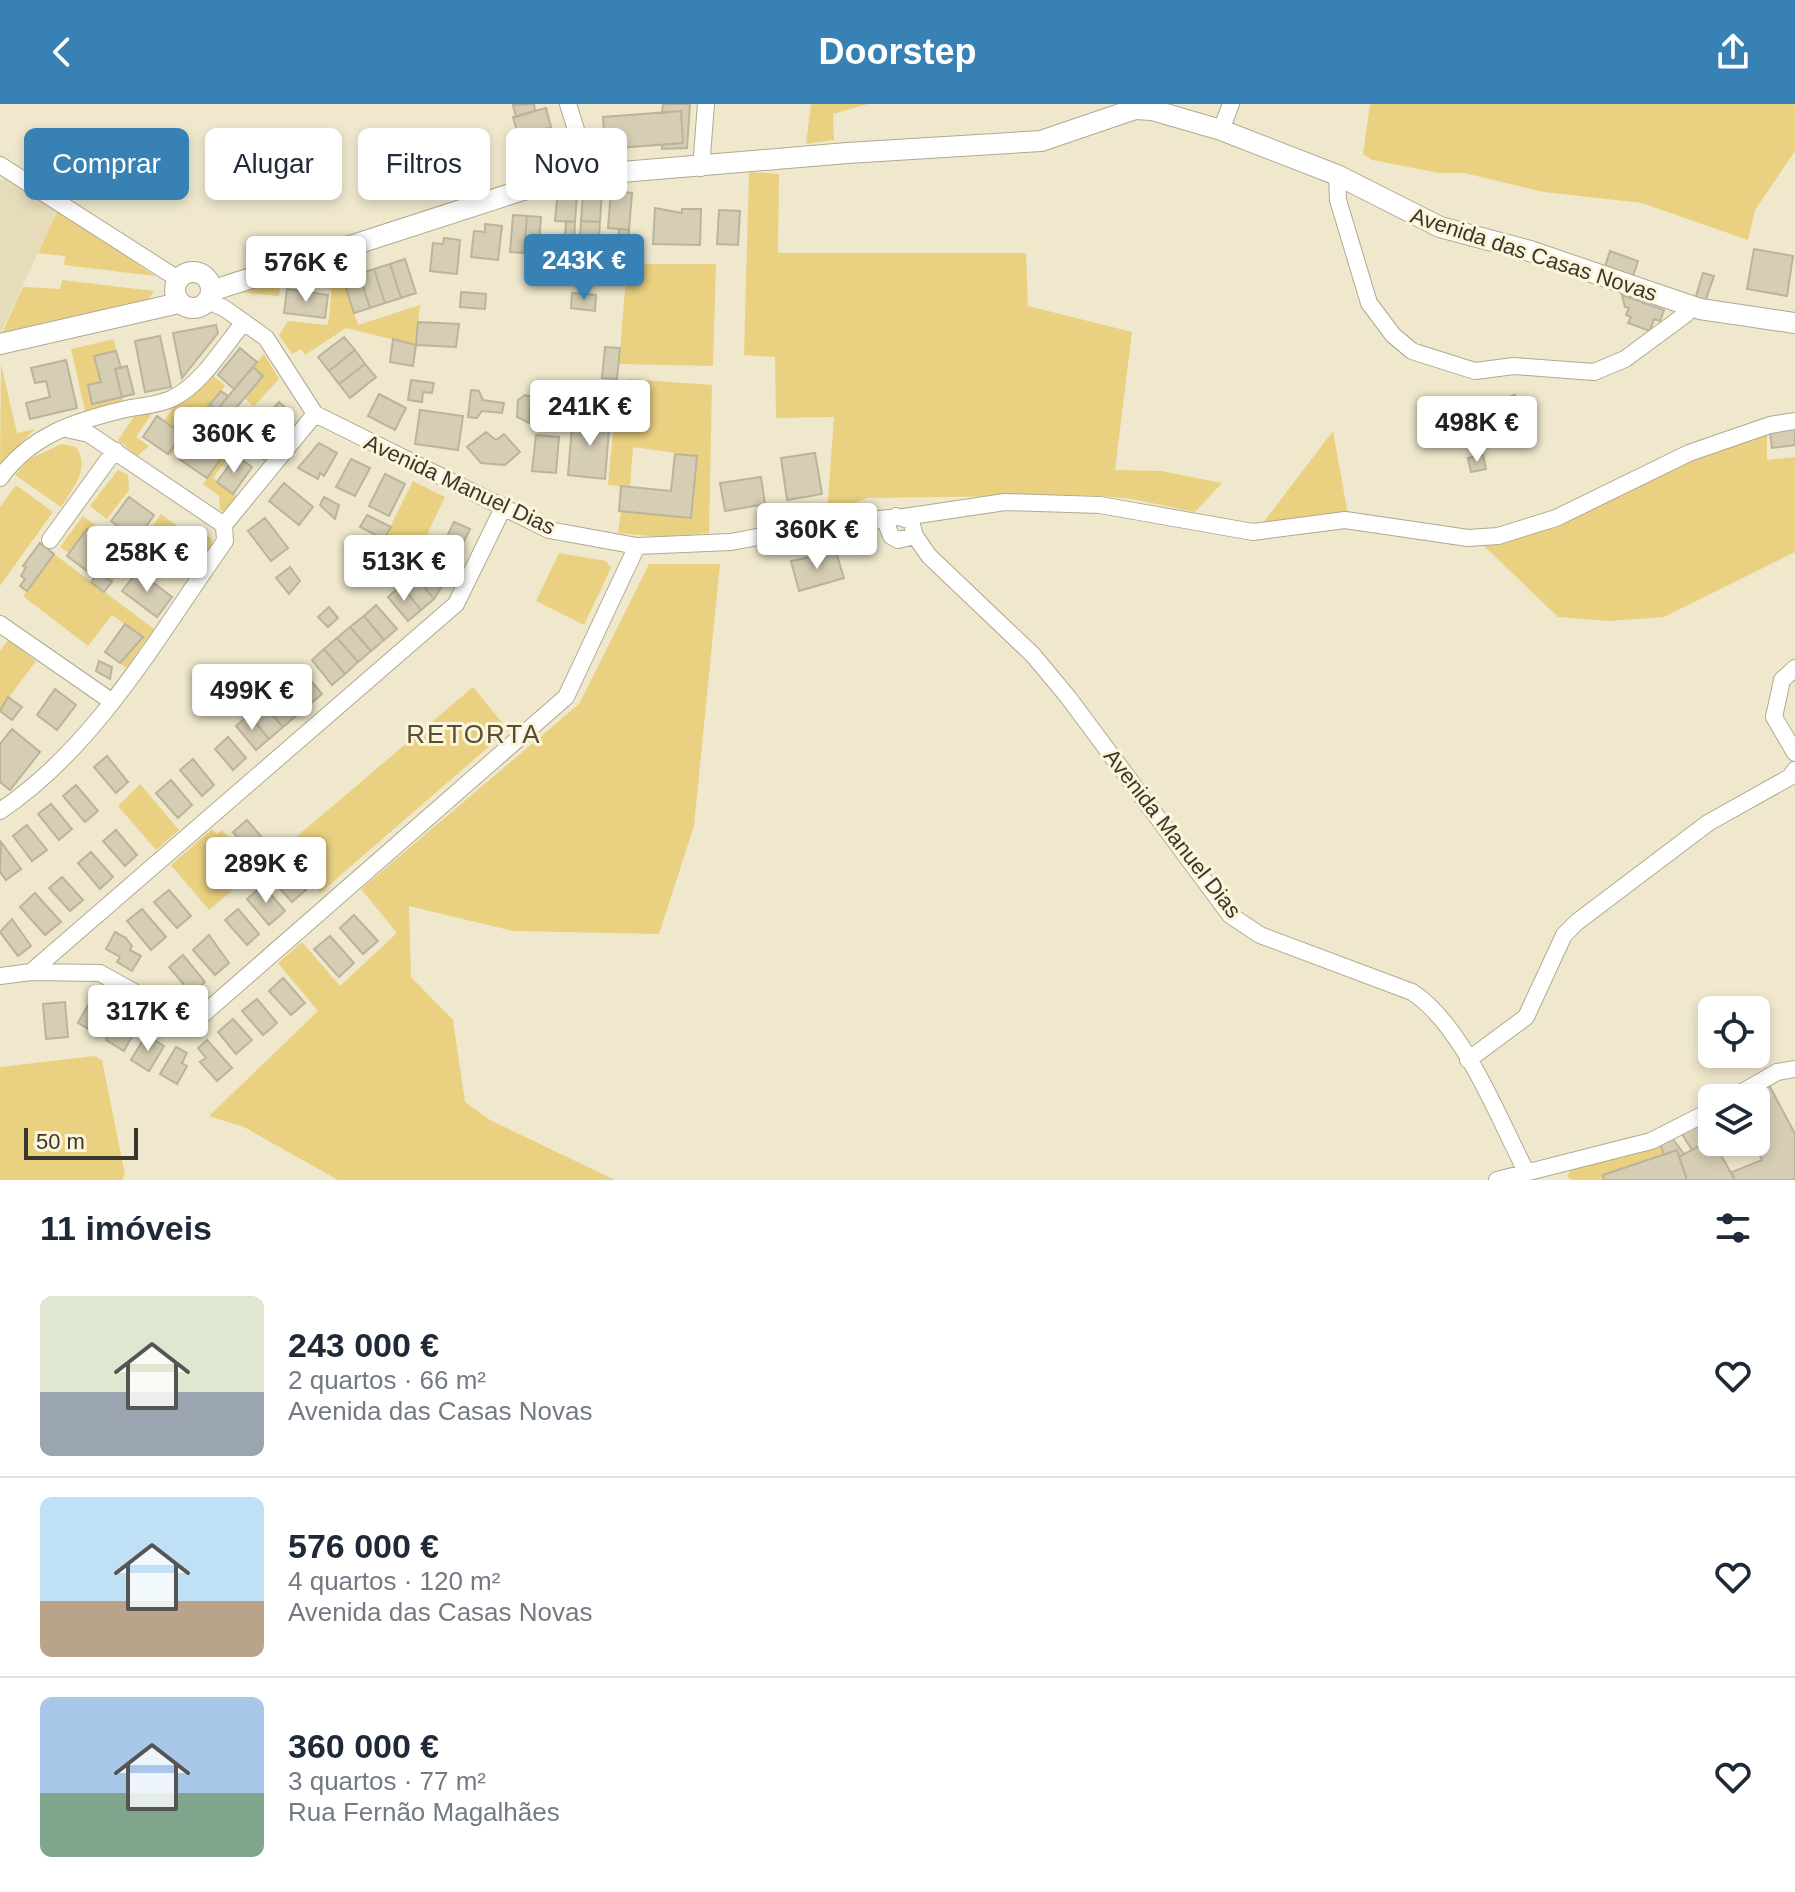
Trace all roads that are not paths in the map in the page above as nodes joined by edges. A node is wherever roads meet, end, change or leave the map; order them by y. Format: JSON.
{"nodes":[{"id":1,"x":568,"y":104,"type":"edge"},
{"id":2,"x":706,"y":104,"type":"edge"},
{"id":3,"x":1231,"y":104,"type":"edge"},
{"id":4,"x":1112,"y":109,"type":"edge"},
{"id":5,"x":576,"y":128,"type":"edge"},
{"id":6,"x":1221,"y":130,"type":"junction"},
{"id":7,"x":0,"y":165,"type":"edge"},
{"id":8,"x":701,"y":168,"type":"junction"},
{"id":9,"x":627,"y":172,"type":"edge"},
{"id":10,"x":1337,"y":175,"type":"junction"},
{"id":11,"x":506,"y":195,"type":"edge"},
{"id":12,"x":178,"y":279,"type":"junction"},
{"id":13,"x":209,"y":296,"type":"junction"},
{"id":14,"x":179,"y":303,"type":"junction"},
{"id":15,"x":1691,"y":306,"type":"junction"},
{"id":16,"x":244,"y":322,"type":"junction"},
{"id":17,"x":1795,"y":323,"type":"edge"},
{"id":18,"x":0,"y":344,"type":"edge"},
{"id":19,"x":315,"y":414,"type":"junction"},
{"id":20,"x":1795,"y":421,"type":"edge"},
{"id":21,"x":66,"y":429,"type":"junction"},
{"id":22,"x":115,"y":450,"type":"junction"},
{"id":23,"x":0,"y":478,"type":"edge"},
{"id":24,"x":504,"y":506,"type":"junction"},
{"id":25,"x":936,"y":510,"type":"junction"},
{"id":26,"x":897,"y":517,"type":"junction"},
{"id":27,"x":864,"y":523,"type":"junction"},
{"id":28,"x":224,"y":525,"type":"junction"},
{"id":29,"x":905,"y":535,"type":"junction"},
{"id":30,"x":50,"y":540,"type":"dead end"},
{"id":31,"x":637,"y":546,"type":"junction"},
{"id":32,"x":0,"y":624,"type":"edge"},
{"id":33,"x":1795,"y":668,"type":"edge"},
{"id":34,"x":111,"y":701,"type":"junction"},
{"id":35,"x":1795,"y":753,"type":"edge"},
{"id":36,"x":1795,"y":770,"type":"edge"},
{"id":37,"x":0,"y":811,"type":"edge"},
{"id":38,"x":31,"y":972,"type":"junction"},
{"id":39,"x":0,"y":976,"type":"edge"},
{"id":40,"x":1468,"y":1060,"type":"junction"},
{"id":41,"x":1795,"y":1069,"type":"edge"},
{"id":42,"x":1756,"y":1084,"type":"edge"},
{"id":43,"x":1698,"y":1117,"type":"edge"},
{"id":44,"x":1527,"y":1173,"type":"junction"},
{"id":45,"x":1497,"y":1180,"type":"edge"}],
"edges":[{"from":1,"to":5,"type":"street"},
{"from":2,"to":8,"type":"street"},
{"from":3,"to":6,"type":"street"},
{"from":4,"to":6,"type":"street","name":"Avenida das Casas Novas"},
{"from":4,"to":8,"type":"street","name":"Avenida das Casas Novas"},
{"from":6,"to":10,"type":"street","name":"Avenida das Casas Novas"},
{"from":7,"to":12,"type":"street"},
{"from":8,"to":9,"type":"street","name":"Avenida das Casas Novas"},
{"from":10,"to":15,"type":"street","name":"Avenida das Casas Novas"},
{"from":10,"to":15,"type":"street"},
{"from":11,"to":13,"type":"street","name":"Avenida das Casas Novas"},
{"from":12,"to":13,"type":"street"},
{"from":12,"to":14,"type":"street"},
{"from":13,"to":14,"type":"street"},
{"from":13,"to":16,"type":"street"},
{"from":14,"to":18,"type":"street"},
{"from":15,"to":17,"type":"street","name":"Avenida das Casas Novas"},
{"from":16,"to":19,"type":"street"},
{"from":16,"to":21,"type":"street"},
{"from":19,"to":24,"type":"street","name":"Avenida Manuel Dias"},
{"from":19,"to":28,"type":"street"},
{"from":20,"to":25,"type":"street"},
{"from":21,"to":22,"type":"street"},
{"from":21,"to":23,"type":"street"},
{"from":22,"to":28,"type":"street"},
{"from":22,"to":30,"type":"street"},
{"from":24,"to":31,"type":"street","name":"Avenida Manuel Dias"},
{"from":24,"to":38,"type":"street"},
{"from":25,"to":26,"type":"street"},
{"from":25,"to":29,"type":"street"},
{"from":26,"to":27,"type":"street","name":"Avenida Manuel Dias"},
{"from":26,"to":29,"type":"street","name":"Avenida Manuel Dias"},
{"from":26,"to":29,"type":"street"},
{"from":27,"to":29,"type":"street","name":"Avenida Manuel Dias"},
{"from":27,"to":31,"type":"street","name":"Avenida Manuel Dias"},
{"from":28,"to":34,"type":"street"},
{"from":29,"to":40,"type":"street","name":"Avenida Manuel Dias"},
{"from":31,"to":38,"type":"street"},
{"from":32,"to":34,"type":"street"},
{"from":33,"to":35,"type":"street"},
{"from":34,"to":37,"type":"street"},
{"from":36,"to":40,"type":"street"},
{"from":38,"to":39,"type":"street"},
{"from":40,"to":44,"type":"street","name":"Avenida Manuel Dias"},
{"from":41,"to":42,"type":"street"},
{"from":43,"to":44,"type":"street"},
{"from":44,"to":45,"type":"street"}]}
